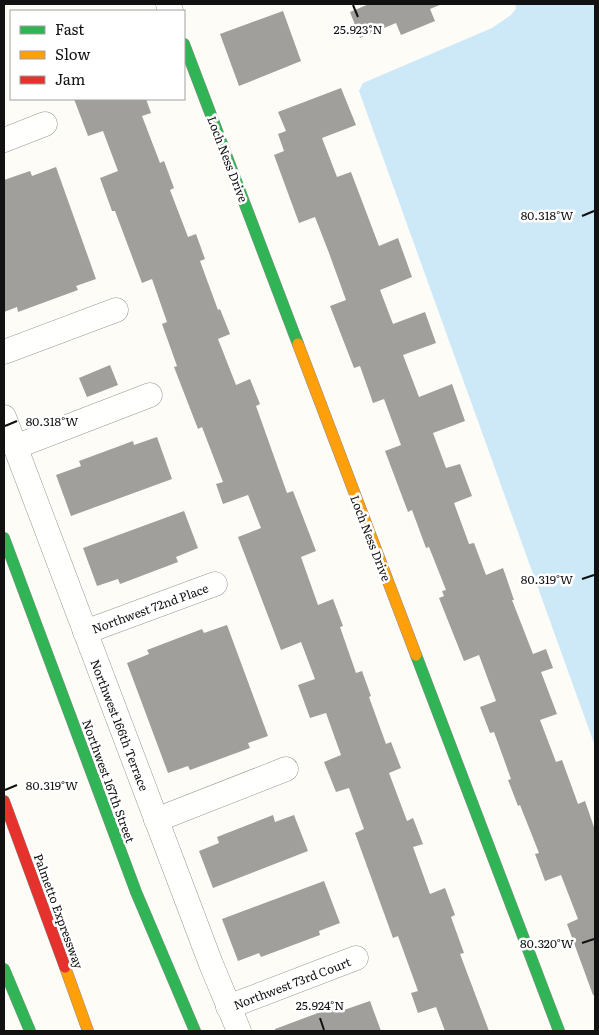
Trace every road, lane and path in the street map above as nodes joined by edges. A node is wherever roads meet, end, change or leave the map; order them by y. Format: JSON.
{"nodes":[{"id":1,"x":185,"y":47,"type":"edge"},
{"id":2,"x":45,"y":124,"type":"dead end"},
{"id":3,"x":4,"y":140,"type":"edge"},
{"id":4,"x":116,"y":310,"type":"dead end"},
{"id":5,"x":4,"y":352,"type":"edge"},
{"id":6,"x":150,"y":395,"type":"dead end"},
{"id":7,"x":4,"y":417,"type":"edge"},
{"id":8,"x":15,"y":447,"type":"junction"},
{"id":9,"x":4,"y":538,"type":"edge"},
{"id":10,"x":215,"y":584,"type":"dead end"},
{"id":11,"x":85,"y":632,"type":"junction"},
{"id":12,"x":286,"y":770,"type":"dead end"},
{"id":13,"x":4,"y":801,"type":"edge"},
{"id":14,"x":156,"y":820,"type":"junction"},
{"id":15,"x":356,"y":958,"type":"dead end"},
{"id":16,"x":4,"y":969,"type":"edge"},
{"id":17,"x":228,"y":1007,"type":"junction"},
{"id":18,"x":30,"y":1031,"type":"edge"},
{"id":19,"x":88,"y":1031,"type":"edge"},
{"id":20,"x":195,"y":1031,"type":"edge"},
{"id":21,"x":239,"y":1031,"type":"edge"},
{"id":22,"x":559,"y":1031,"type":"edge"}],
"edges":[{"from":1,"to":22,"type":"main road","name":"Loch Ness Drive"},
{"from":2,"to":3,"type":"street"},
{"from":4,"to":5,"type":"street"},
{"from":6,"to":8,"type":"street"},
{"from":7,"to":8,"type":"street","name":"Northwest 166th Terrace"},
{"from":8,"to":11,"type":"street","name":"Northwest 166th Terrace"},
{"from":9,"to":20,"type":"main road","name":"Northwest 167th Street"},
{"from":10,"to":11,"type":"street","name":"Northwest 72nd Place"},
{"from":11,"to":14,"type":"street","name":"Northwest 166th Terrace"},
{"from":12,"to":14,"type":"street"},
{"from":13,"to":19,"type":"main road","name":"Palmetto Expressway"},
{"from":14,"to":17,"type":"street","name":"Northwest 166th Terrace"},
{"from":15,"to":17,"type":"street","name":"Northwest 73rd Court"},
{"from":16,"to":18,"type":"main road"},
{"from":17,"to":21,"type":"street","name":"Northwest 166th Terrace"}]}
